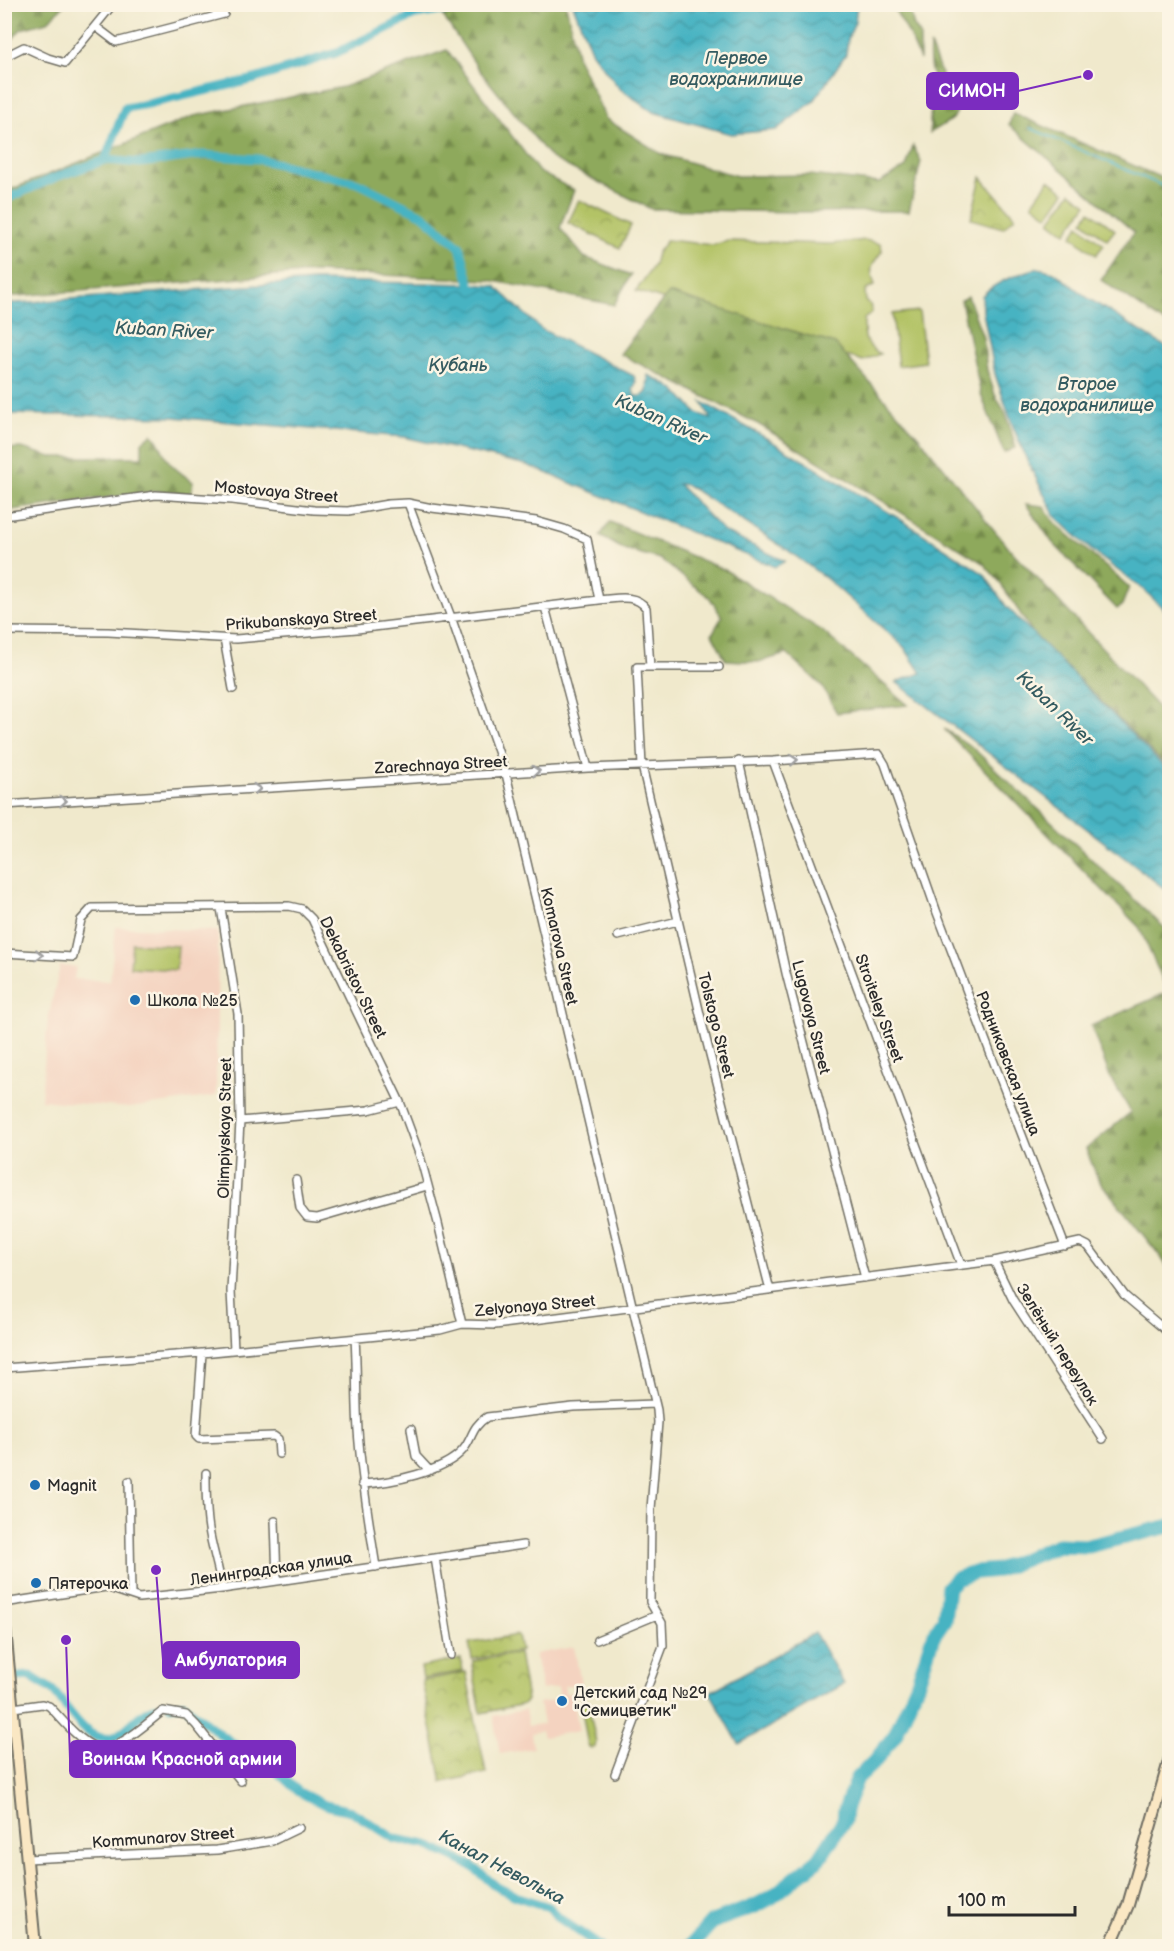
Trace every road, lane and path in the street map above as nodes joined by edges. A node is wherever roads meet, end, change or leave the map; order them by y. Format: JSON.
{"nodes":[{"id":1,"x":113,"y":4,"type":"edge"},
{"id":2,"x":224,"y":14,"type":"dead end"},
{"id":3,"x":95,"y":26,"type":"junction"},
{"id":4,"x":4,"y":57,"type":"edge"},
{"id":5,"x":408,"y":503,"type":"junction"},
{"id":6,"x":4,"y":516,"type":"edge"},
{"id":7,"x":599,"y":600,"type":"junction"},
{"id":8,"x":545,"y":607,"type":"junction"},
{"id":9,"x":451,"y":617,"type":"junction"},
{"id":10,"x":4,"y":631,"type":"edge"},
{"id":11,"x":224,"y":639,"type":"junction"},
{"id":12,"x":650,"y":667,"type":"junction"},
{"id":13,"x":719,"y":667,"type":"dead end"},
{"id":14,"x":233,"y":689,"type":"dead end"},
{"id":15,"x":879,"y":754,"type":"joint"},
{"id":16,"x":739,"y":761,"type":"junction"},
{"id":17,"x":773,"y":761,"type":"junction"},
{"id":18,"x":642,"y":766,"type":"junction"},
{"id":19,"x":588,"y":768,"type":"junction"},
{"id":20,"x":506,"y":774,"type":"junction"},
{"id":21,"x":4,"y":805,"type":"edge"},
{"id":22,"x":221,"y":908,"type":"junction"},
{"id":23,"x":678,"y":921,"type":"junction"},
{"id":24,"x":618,"y":936,"type":"dead end"},
{"id":25,"x":4,"y":953,"type":"edge"},
{"id":26,"x":400,"y":1102,"type":"junction"},
{"id":27,"x":240,"y":1121,"type":"junction"},
{"id":28,"x":296,"y":1180,"type":"dead end"},
{"id":29,"x":427,"y":1186,"type":"junction"},
{"id":30,"x":1065,"y":1246,"type":"junction"},
{"id":31,"x":994,"y":1261,"type":"junction"},
{"id":32,"x":961,"y":1265,"type":"junction"},
{"id":33,"x":865,"y":1278,"type":"junction"},
{"id":34,"x":770,"y":1290,"type":"junction"},
{"id":35,"x":632,"y":1308,"type":"junction"},
{"id":36,"x":462,"y":1324,"type":"junction"},
{"id":37,"x":1170,"y":1334,"type":"edge"},
{"id":38,"x":355,"y":1338,"type":"junction"},
{"id":39,"x":234,"y":1350,"type":"junction"},
{"id":40,"x":202,"y":1353,"type":"junction"},
{"id":41,"x":4,"y":1368,"type":"edge"},
{"id":42,"x":655,"y":1404,"type":"junction"},
{"id":43,"x":411,"y":1429,"type":"dead end"},
{"id":44,"x":1103,"y":1440,"type":"dead end"},
{"id":45,"x":279,"y":1454,"type":"dead end"},
{"id":46,"x":429,"y":1470,"type":"junction"},
{"id":47,"x":206,"y":1473,"type":"dead end"},
{"id":48,"x":129,"y":1481,"type":"dead end"},
{"id":49,"x":362,"y":1484,"type":"junction"},
{"id":50,"x":275,"y":1521,"type":"dead end"},
{"id":51,"x":523,"y":1545,"type":"dead end"},
{"id":52,"x":435,"y":1558,"type":"junction"},
{"id":53,"x":376,"y":1567,"type":"junction"},
{"id":54,"x":278,"y":1580,"type":"junction"},
{"id":55,"x":222,"y":1588,"type":"junction"},
{"id":56,"x":131,"y":1595,"type":"junction"},
{"id":57,"x":4,"y":1603,"type":"edge"},
{"id":58,"x":657,"y":1615,"type":"junction"},
{"id":59,"x":4,"y":1618,"type":"edge"},
{"id":60,"x":597,"y":1640,"type":"dead end"},
{"id":61,"x":451,"y":1655,"type":"dead end"},
{"id":62,"x":7,"y":1662,"type":"edge"},
{"id":63,"x":9,"y":1690,"type":"edge"},
{"id":64,"x":13,"y":1708,"type":"junction"},
{"id":65,"x":1170,"y":1758,"type":"edge"},
{"id":66,"x":615,"y":1774,"type":"dead end"},
{"id":67,"x":242,"y":1781,"type":"dead end"},
{"id":68,"x":299,"y":1828,"type":"dead end"},
{"id":69,"x":26,"y":1859,"type":"junction"},
{"id":70,"x":35,"y":1947,"type":"edge"},
{"id":71,"x":1110,"y":1947,"type":"edge"}],
"edges":[{"from":1,"to":3,"type":"street"},
{"from":2,"to":3,"type":"street"},
{"from":3,"to":4,"type":"street"},
{"from":5,"to":6,"type":"street","name":"Mostovaya Street"},
{"from":5,"to":7,"type":"street","name":"Mostovaya Street"},
{"from":5,"to":9,"type":"street","name":"Komarova Street"},
{"from":7,"to":8,"type":"street","name":"Prikubanskaya Street"},
{"from":7,"to":12,"type":"street","name":"Prikubanskaya Street"},
{"from":8,"to":9,"type":"street","name":"Prikubanskaya Street"},
{"from":8,"to":19,"type":"street"},
{"from":9,"to":11,"type":"street","name":"Prikubanskaya Street"},
{"from":9,"to":20,"type":"street","name":"Komarova Street"},
{"from":10,"to":11,"type":"street","name":"Prikubanskaya Street"},
{"from":11,"to":14,"type":"street"},
{"from":12,"to":13,"type":"street"},
{"from":12,"to":18,"type":"street","name":"Tolstogo Street"},
{"from":17,"to":15,"type":"street","name":"Zarechnaya Street","one_way":true},
{"from":15,"to":30,"type":"street","name":"Родниковская улица"},
{"from":16,"to":17,"type":"street","name":"Zarechnaya Street"},
{"from":16,"to":18,"type":"street","name":"Zarechnaya Street"},
{"from":16,"to":33,"type":"street","name":"Lugovaya Street"},
{"from":17,"to":32,"type":"street","name":"Stroiteley Street"},
{"from":18,"to":19,"type":"street","name":"Zarechnaya Street"},
{"from":18,"to":23,"type":"street","name":"Tolstogo Street"},
{"from":20,"to":19,"type":"street","name":"Zarechnaya Street","one_way":true},
{"from":21,"to":20,"type":"street","name":"Zarechnaya Street","one_way":true},
{"from":20,"to":35,"type":"street","name":"Komarova Street"},
{"from":25,"to":22,"type":"street","name":"Dekabristov Street","one_way":true},
{"from":22,"to":26,"type":"street","name":"Dekabristov Street"},
{"from":22,"to":27,"type":"street","name":"Olimpiyskaya Street"},
{"from":23,"to":24,"type":"street"},
{"from":23,"to":34,"type":"street","name":"Tolstogo Street"},
{"from":26,"to":27,"type":"street"},
{"from":26,"to":29,"type":"street","name":"Dekabristov Street"},
{"from":27,"to":39,"type":"street","name":"Olimpiyskaya Street"},
{"from":28,"to":29,"type":"street"},
{"from":29,"to":36,"type":"street","name":"Dekabristov Street"},
{"from":30,"to":31,"type":"street","name":"Zelyonaya Street"},
{"from":30,"to":37,"type":"street"},
{"from":31,"to":32,"type":"street","name":"Zelyonaya Street"},
{"from":31,"to":44,"type":"street","name":"Зелёный переулок"},
{"from":32,"to":33,"type":"street","name":"Zelyonaya Street"},
{"from":33,"to":34,"type":"street","name":"Zelyonaya Street"},
{"from":34,"to":35,"type":"street","name":"Zelyonaya Street"},
{"from":35,"to":36,"type":"street","name":"Zelyonaya Street"},
{"from":35,"to":42,"type":"street","name":"Komarova Street"},
{"from":36,"to":38,"type":"street","name":"Zelyonaya Street"},
{"from":38,"to":39,"type":"street","name":"Zelyonaya Street"},
{"from":38,"to":49,"type":"street"},
{"from":39,"to":40,"type":"street","name":"Zelyonaya Street"},
{"from":40,"to":41,"type":"street","name":"Zelyonaya Street"},
{"from":40,"to":45,"type":"street"},
{"from":42,"to":46,"type":"street"},
{"from":42,"to":58,"type":"street","name":"Komarova Street"},
{"from":43,"to":46,"type":"street"},
{"from":46,"to":49,"type":"street"},
{"from":47,"to":55,"type":"street"},
{"from":48,"to":56,"type":"street"},
{"from":49,"to":53,"type":"street"},
{"from":50,"to":54,"type":"street"},
{"from":51,"to":52,"type":"street","name":"Ленинградская улица"},
{"from":52,"to":53,"type":"street","name":"Ленинградская улица"},
{"from":52,"to":61,"type":"street"},
{"from":53,"to":54,"type":"street","name":"Ленинградская улица"},
{"from":54,"to":55,"type":"street","name":"Ленинградская улица"},
{"from":55,"to":56,"type":"street","name":"Ленинградская улица"},
{"from":56,"to":57,"type":"street","name":"Ленинградская улица"},
{"from":58,"to":60,"type":"street"},
{"from":58,"to":66,"type":"street","name":"Komarova Street"},
{"from":59,"to":62,"type":"main road"},
{"from":62,"to":63,"type":"main road"},
{"from":63,"to":64,"type":"main road"},
{"from":64,"to":67,"type":"street"},
{"from":64,"to":69,"type":"main road"},
{"from":65,"to":71,"type":"main road"},
{"from":68,"to":69,"type":"street","name":"Kommunarov Street"},
{"from":69,"to":70,"type":"main road"}]}
